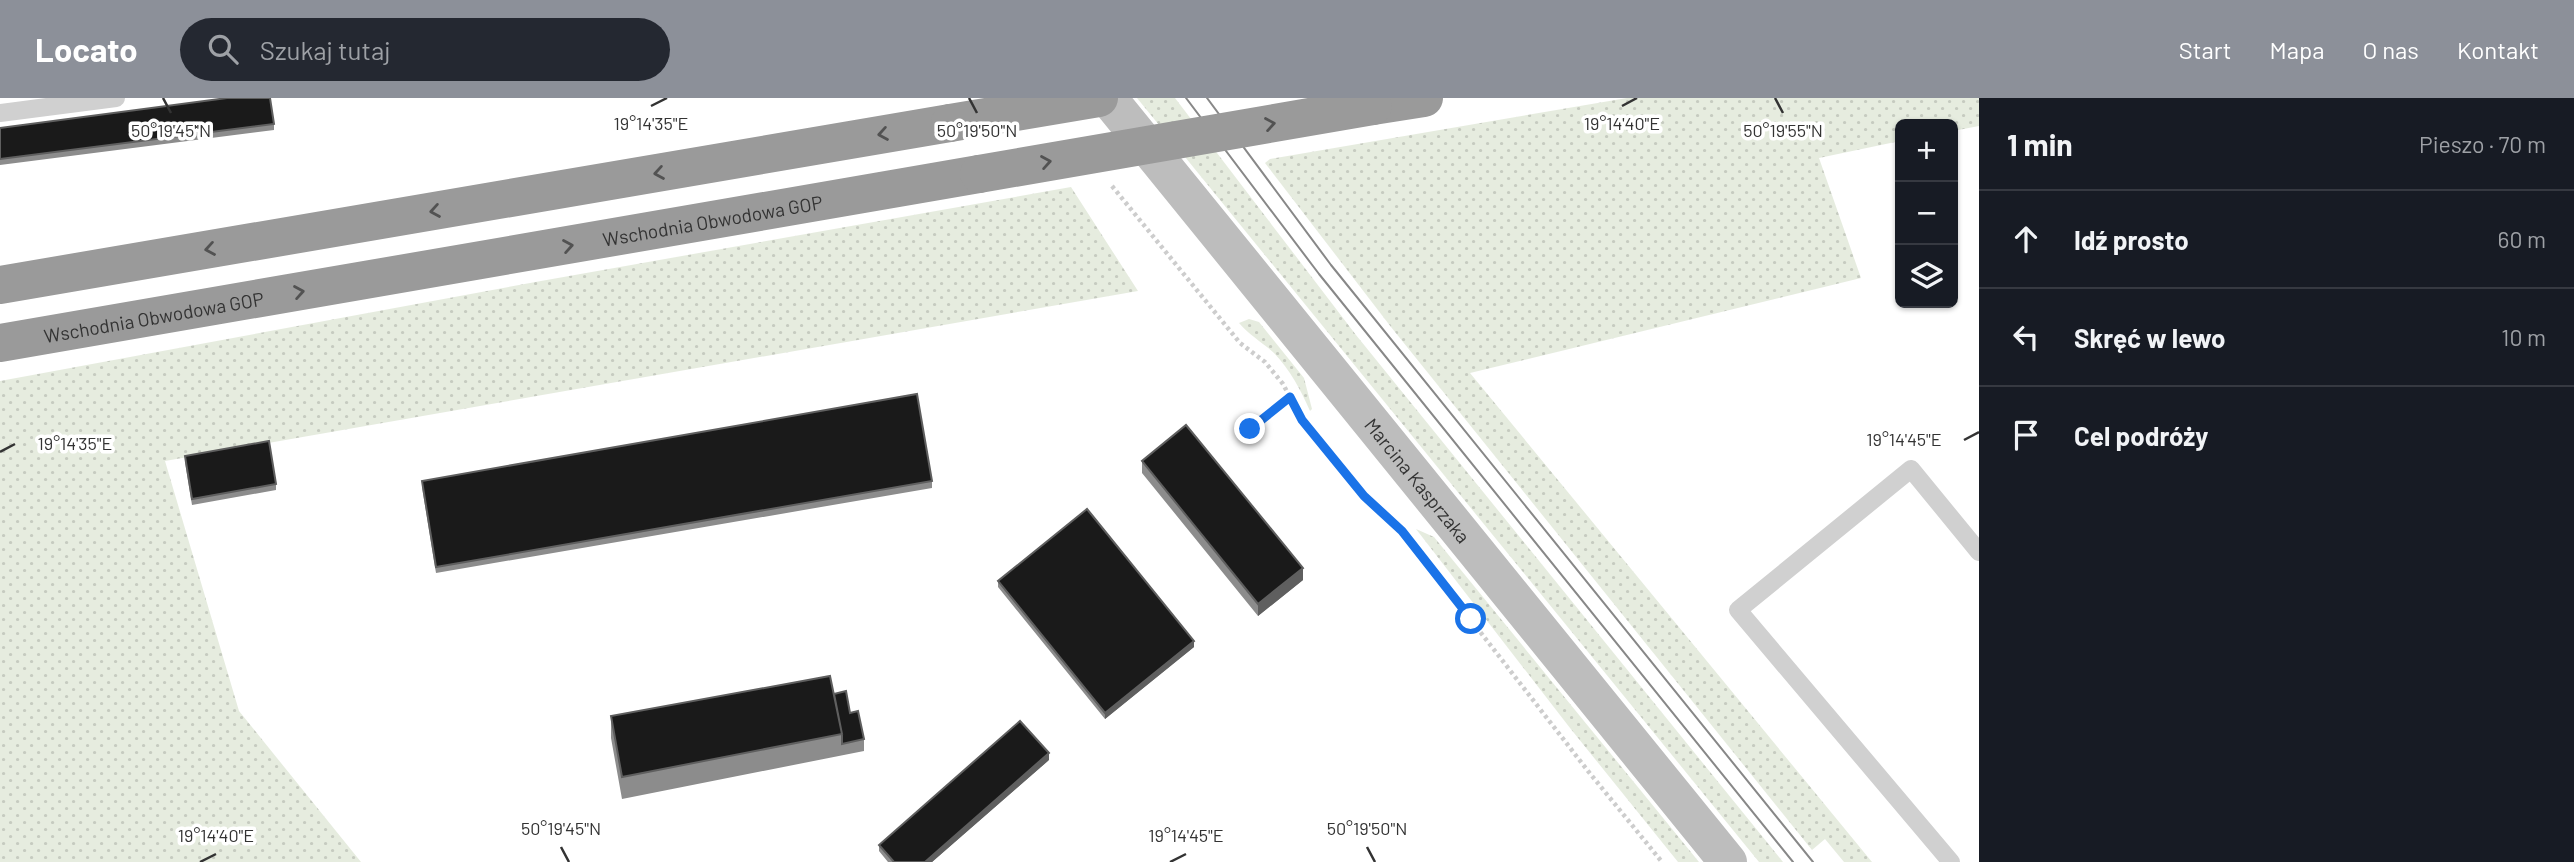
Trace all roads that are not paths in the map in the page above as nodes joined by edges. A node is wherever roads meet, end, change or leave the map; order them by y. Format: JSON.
{"nodes":[{"id":1,"x":116,"y":98,"type":"edge"},
{"id":2,"x":1099,"y":98,"type":"edge"},
{"id":3,"x":1108,"y":98,"type":"edge"},
{"id":4,"x":1424,"y":98,"type":"edge"},
{"id":5,"x":0,"y":113,"type":"edge"},
{"id":6,"x":0,"y":285,"type":"edge"},
{"id":7,"x":62,"y":332,"type":"junction"},
{"id":8,"x":0,"y":342,"type":"edge"},
{"id":9,"x":0,"y":357,"type":"edge"},
{"id":10,"x":1979,"y":552,"type":"edge"},
{"id":11,"x":1728,"y":862,"type":"edge"},
{"id":12,"x":1951,"y":862,"type":"edge"}],
"edges":[{"from":1,"to":5,"type":"lane"},
{"from":2,"to":6,"type":"highway","one_way":true,"bridge":true},
{"from":3,"to":11,"type":"street","name":"Marcina Kasprzaka"},
{"from":7,"to":4,"type":"highway","name":"Wschodnia Obwodowa GOP","one_way":true,"bridge":true},
{"from":7,"to":8,"type":"highway","name":"Wschodnia Obwodowa GOP"},
{"from":7,"to":9,"type":"highway"},
{"from":10,"to":12,"type":"lane"}]}
